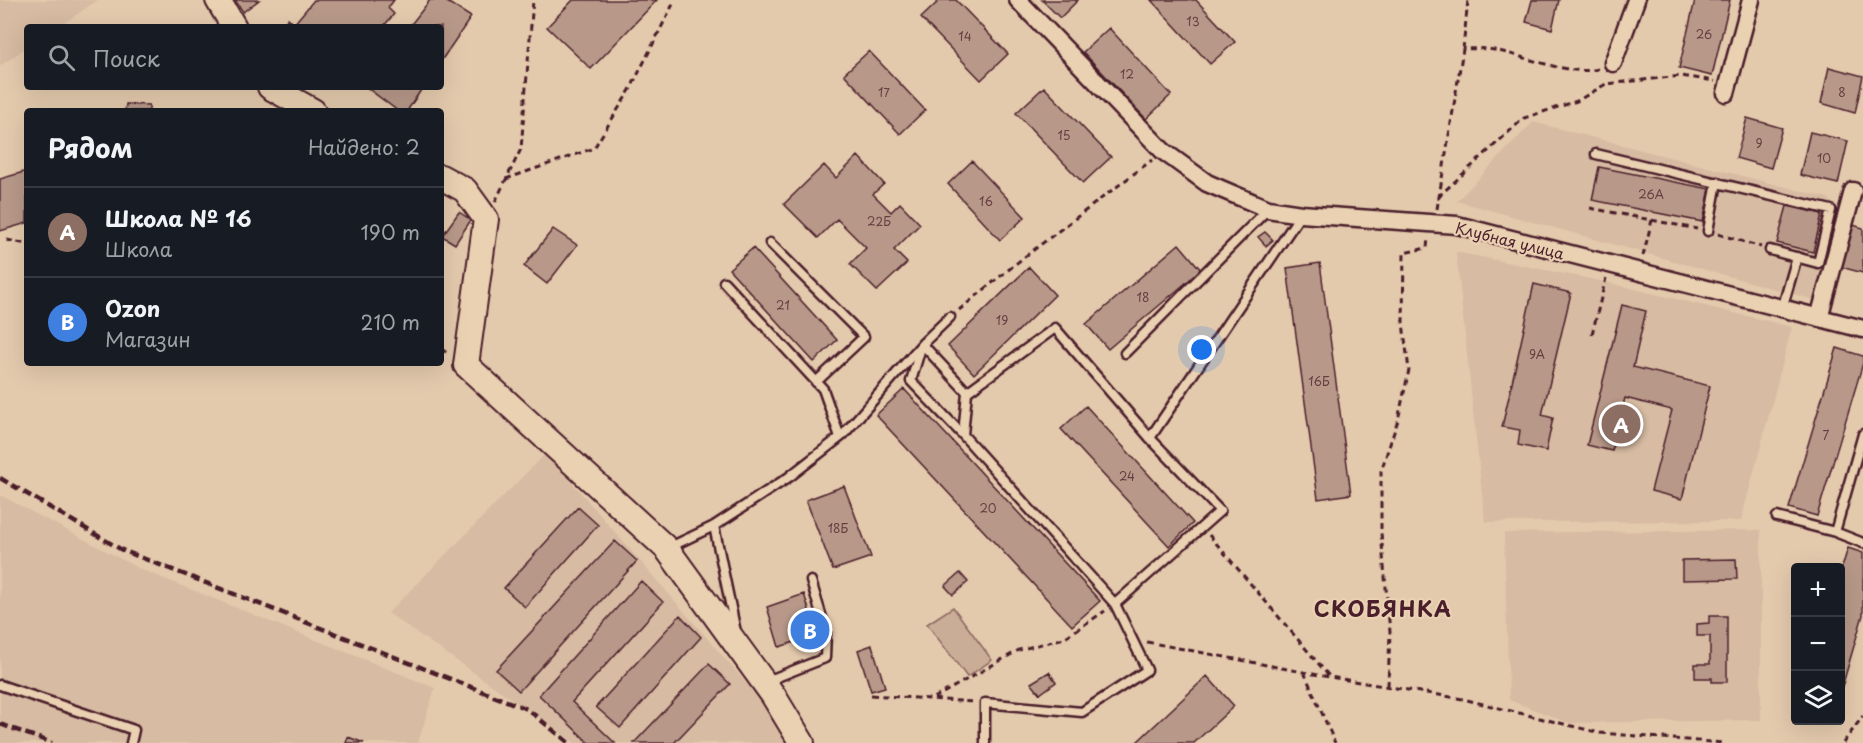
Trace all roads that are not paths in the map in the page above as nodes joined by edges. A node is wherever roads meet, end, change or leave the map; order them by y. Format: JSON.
{"nodes":[{"id":1,"x":218,"y":0,"type":"edge"},
{"id":2,"x":1018,"y":0,"type":"edge"},
{"id":3,"x":1636,"y":0,"type":"edge"},
{"id":4,"x":1751,"y":0,"type":"edge"},
{"id":5,"x":232,"y":24,"type":"edge"},
{"id":6,"x":1613,"y":63,"type":"road end"},
{"id":7,"x":1727,"y":88,"type":"road end"},
{"id":8,"x":275,"y":90,"type":"edge"},
{"id":9,"x":308,"y":108,"type":"edge"},
{"id":10,"x":1596,"y":154,"type":"dead end"},
{"id":11,"x":444,"y":179,"type":"edge"},
{"id":12,"x":1717,"y":182,"type":"junction"},
{"id":13,"x":1853,"y":191,"type":"dead end"},
{"id":14,"x":1268,"y":209,"type":"junction"},
{"id":15,"x":1301,"y":214,"type":"junction"},
{"id":16,"x":1708,"y":231,"type":"road end"},
{"id":17,"x":770,"y":243,"type":"dead end"},
{"id":18,"x":1770,"y":250,"type":"road end"},
{"id":19,"x":1797,"y":257,"type":"junction"},
{"id":20,"x":724,"y":282,"type":"dead end"},
{"id":21,"x":1782,"y":309,"type":"junction"},
{"id":22,"x":950,"y":317,"type":"road end"},
{"id":23,"x":1819,"y":318,"type":"junction"},
{"id":24,"x":1863,"y":329,"type":"edge"},
{"id":25,"x":922,"y":344,"type":"junction"},
{"id":26,"x":1125,"y":353,"type":"dead end"},
{"id":27,"x":816,"y":382,"type":"junction"},
{"id":28,"x":967,"y":392,"type":"junction"},
{"id":29,"x":1863,"y":434,"type":"edge"},
{"id":30,"x":963,"y":435,"type":"junction"},
{"id":31,"x":840,"y":437,"type":"junction"},
{"id":32,"x":1150,"y":438,"type":"junction"},
{"id":33,"x":1777,"y":517,"type":"dead end"},
{"id":34,"x":714,"y":526,"type":"junction"},
{"id":35,"x":1835,"y":532,"type":"junction"},
{"id":36,"x":1863,"y":543,"type":"edge"},
{"id":37,"x":667,"y":549,"type":"junction"},
{"id":38,"x":811,"y":581,"type":"dead end"},
{"id":39,"x":1115,"y":604,"type":"junction"},
{"id":40,"x":740,"y":649,"type":"junction"},
{"id":41,"x":763,"y":682,"type":"junction"},
{"id":42,"x":0,"y":685,"type":"edge"},
{"id":43,"x":131,"y":743,"type":"edge"},
{"id":44,"x":802,"y":743,"type":"edge"},
{"id":45,"x":985,"y":743,"type":"edge"}],
"edges":[{"from":1,"to":5,"type":"street"},
{"from":2,"to":14,"type":"street","name":"Клубная улица"},
{"from":3,"to":6,"type":"street"},
{"from":4,"to":7,"type":"street"},
{"from":8,"to":9,"type":"street"},
{"from":10,"to":12,"type":"lane"},
{"from":11,"to":37,"type":"street"},
{"from":12,"to":16,"type":"lane"},
{"from":12,"to":19,"type":"lane"},
{"from":13,"to":23,"type":"street"},
{"from":14,"to":15,"type":"street","name":"Клубная улица"},
{"from":14,"to":26,"type":"lane"},
{"from":15,"to":21,"type":"street","name":"Клубная улица"},
{"from":15,"to":32,"type":"lane"},
{"from":17,"to":27,"type":"lane"},
{"from":18,"to":19,"type":"lane"},
{"from":19,"to":21,"type":"lane"},
{"from":20,"to":27,"type":"lane"},
{"from":21,"to":23,"type":"street","name":"Клубная улица"},
{"from":22,"to":25,"type":"lane"},
{"from":23,"to":24,"type":"street","name":"Клубная улица"},
{"from":25,"to":28,"type":"lane"},
{"from":25,"to":30,"type":"lane"},
{"from":25,"to":31,"type":"lane"},
{"from":27,"to":31,"type":"lane"},
{"from":28,"to":30,"type":"lane"},
{"from":28,"to":32,"type":"lane"},
{"from":29,"to":35,"type":"lane"},
{"from":30,"to":39,"type":"lane"},
{"from":31,"to":34,"type":"lane"},
{"from":32,"to":39,"type":"lane"},
{"from":33,"to":35,"type":"lane"},
{"from":34,"to":37,"type":"lane"},
{"from":34,"to":40,"type":"lane"},
{"from":35,"to":36,"type":"lane"},
{"from":37,"to":40,"type":"street"},
{"from":38,"to":41,"type":"lane"},
{"from":39,"to":45,"type":"lane"},
{"from":40,"to":41,"type":"street"},
{"from":41,"to":44,"type":"street"},
{"from":42,"to":43,"type":"lane"}]}
